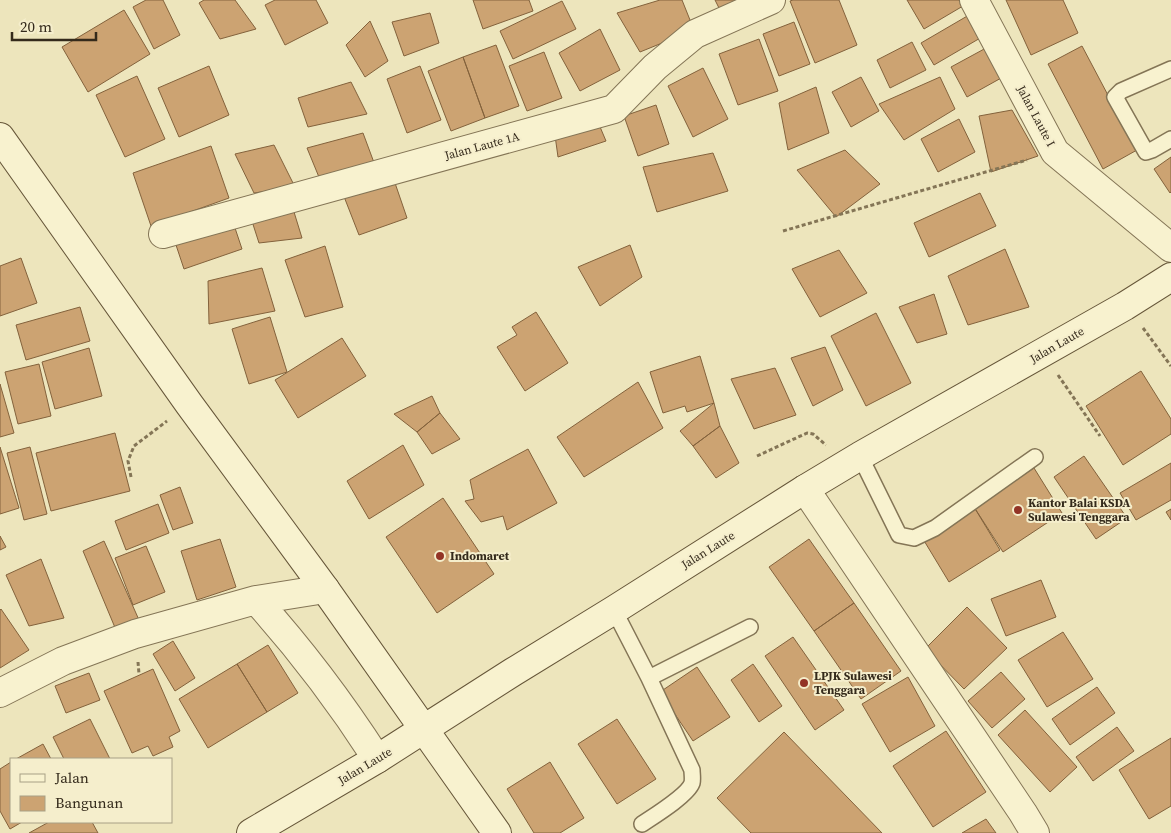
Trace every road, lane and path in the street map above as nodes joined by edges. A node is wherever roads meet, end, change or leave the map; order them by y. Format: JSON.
{"nodes":[{"id":1,"x":771,"y":0,"type":"edge"},
{"id":2,"x":974,"y":0,"type":"edge"},
{"id":3,"x":1171,"y":69,"type":"edge"},
{"id":4,"x":0,"y":137,"type":"edge"},
{"id":5,"x":1171,"y":139,"type":"edge"},
{"id":6,"x":1055,"y":152,"type":"junction"},
{"id":7,"x":783,"y":231,"type":"dead end"},
{"id":8,"x":163,"y":234,"type":"dead end"},
{"id":9,"x":1171,"y":248,"type":"edge"},
{"id":10,"x":1171,"y":277,"type":"edge"},
{"id":11,"x":1125,"y":306,"type":"junction"},
{"id":12,"x":1043,"y":353,"type":"junction"},
{"id":13,"x":1171,"y":366,"type":"edge"},
{"id":14,"x":189,"y":404,"type":"junction"},
{"id":15,"x":1100,"y":436,"type":"dead end"},
{"id":16,"x":757,"y":456,"type":"dead end"},
{"id":17,"x":1035,"y":457,"type":"dead end"},
{"id":18,"x":854,"y":460,"type":"junction"},
{"id":19,"x":131,"y":477,"type":"dead end"},
{"id":20,"x":804,"y":489,"type":"junction"},
{"id":21,"x":325,"y":589,"type":"junction"},
{"id":22,"x":256,"y":600,"type":"junction"},
{"id":23,"x":614,"y":610,"type":"junction"},
{"id":24,"x":750,"y":627,"type":"dead end"},
{"id":25,"x":649,"y":678,"type":"junction"},
{"id":26,"x":0,"y":694,"type":"edge"},
{"id":27,"x":424,"y":730,"type":"junction"},
{"id":28,"x":377,"y":759,"type":"junction"},
{"id":29,"x":642,"y":824,"type":"dead end"},
{"id":30,"x":251,"y":833,"type":"edge"},
{"id":31,"x":497,"y":833,"type":"edge"},
{"id":32,"x":1035,"y":833,"type":"edge"}],
"edges":[{"from":1,"to":8,"type":"street","name":"Jalan Laute 1A"},
{"from":2,"to":6,"type":"street","name":"Jalan Laute I"},
{"from":3,"to":5,"type":"lane"},
{"from":4,"to":14,"type":"street"},
{"from":6,"to":7,"type":"path"},
{"from":6,"to":9,"type":"street","name":"Jalan Laute I"},
{"from":10,"to":11,"type":"street","name":"Jalan Laute"},
{"from":11,"to":12,"type":"street","name":"Jalan Laute"},
{"from":11,"to":13,"type":"path"},
{"from":12,"to":15,"type":"path"},
{"from":12,"to":18,"type":"street","name":"Jalan Laute"},
{"from":14,"to":19,"type":"path"},
{"from":14,"to":21,"type":"street"},
{"from":16,"to":18,"type":"path"},
{"from":17,"to":18,"type":"lane"},
{"from":18,"to":20,"type":"street","name":"Jalan Laute"},
{"from":20,"to":23,"type":"street","name":"Jalan Laute"},
{"from":20,"to":32,"type":"street"},
{"from":21,"to":22,"type":"street"},
{"from":21,"to":27,"type":"street"},
{"from":22,"to":26,"type":"street"},
{"from":22,"to":28,"type":"street"},
{"from":23,"to":25,"type":"lane"},
{"from":23,"to":27,"type":"street","name":"Jalan Laute"},
{"from":24,"to":25,"type":"lane"},
{"from":25,"to":29,"type":"lane"},
{"from":27,"to":28,"type":"street","name":"Jalan Laute"},
{"from":27,"to":31,"type":"street"},
{"from":28,"to":30,"type":"street","name":"Jalan Laute"}]}
